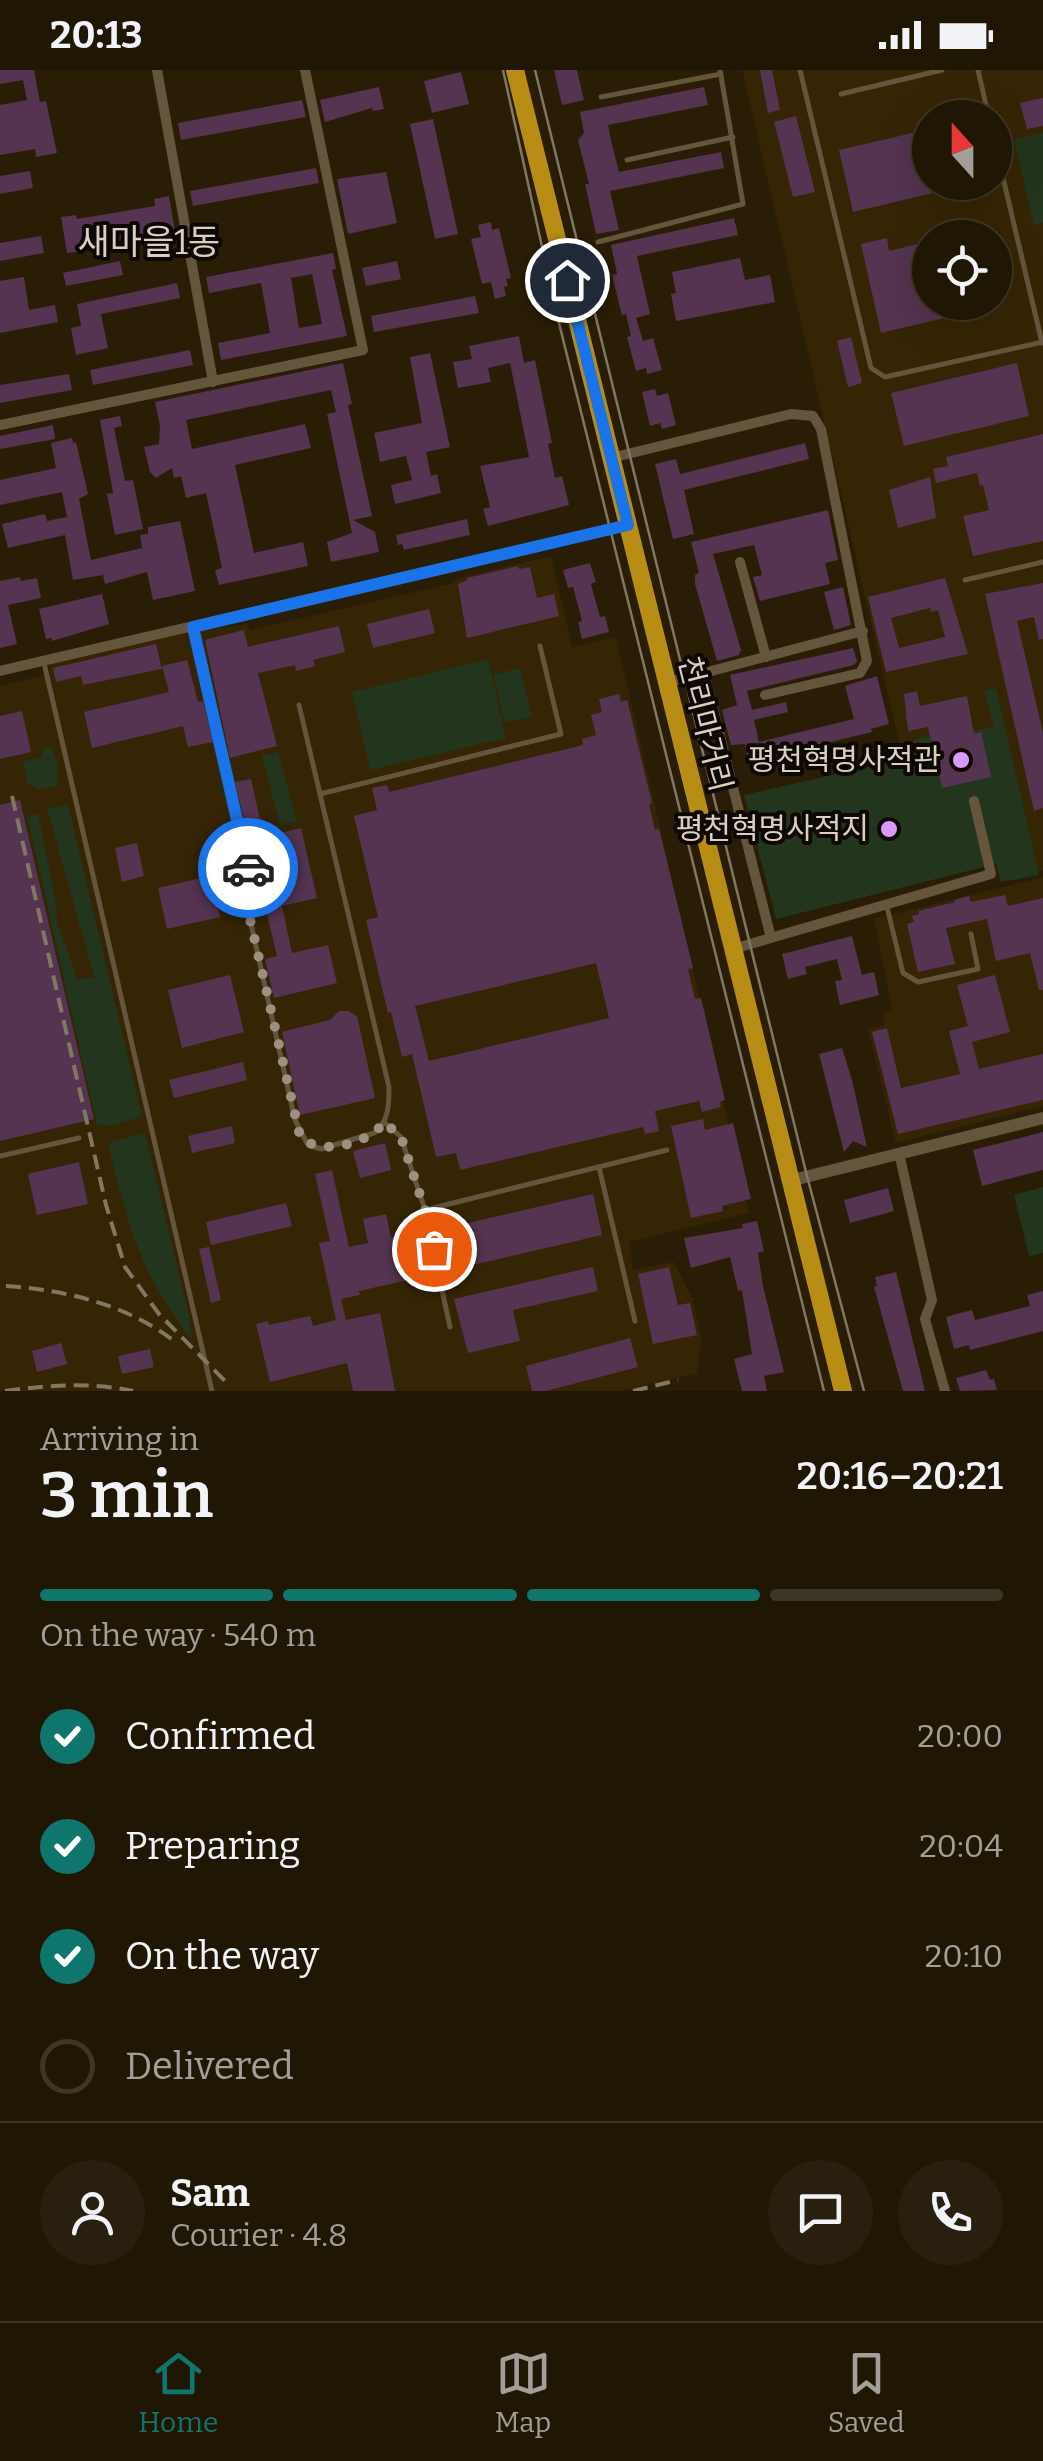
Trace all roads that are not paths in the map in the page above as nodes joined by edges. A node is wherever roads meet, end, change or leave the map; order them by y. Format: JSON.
{"nodes":[{"id":1,"x":157,"y":70,"type":"edge"},
{"id":2,"x":306,"y":70,"type":"edge"},
{"id":3,"x":515,"y":70,"type":"edge"},
{"id":4,"x":800,"y":70,"type":"edge"},
{"id":5,"x":942,"y":70,"type":"edge"},
{"id":6,"x":978,"y":70,"type":"edge"},
{"id":7,"x":721,"y":72,"type":"edge"},
{"id":8,"x":841,"y":94,"type":"dead end"},
{"id":9,"x":601,"y":97,"type":"dead end"},
{"id":10,"x":985,"y":100,"type":"edge"},
{"id":11,"x":733,"y":137,"type":"junction"},
{"id":12,"x":627,"y":160,"type":"dead end"},
{"id":13,"x":1009,"y":200,"type":"edge"},
{"id":14,"x":598,"y":242,"type":"dead end"},
{"id":15,"x":1043,"y":343,"type":"edge"},
{"id":16,"x":213,"y":382,"type":"junction"},
{"id":17,"x":0,"y":425,"type":"edge"},
{"id":18,"x":611,"y":458,"type":"junction"},
{"id":19,"x":628,"y":525,"type":"junction"},
{"id":20,"x":740,"y":562,"type":"dead end"},
{"id":21,"x":1043,"y":562,"type":"edge"},
{"id":22,"x":965,"y":580,"type":"dead end"},
{"id":23,"x":193,"y":627,"type":"junction"},
{"id":24,"x":863,"y":631,"type":"junction"},
{"id":25,"x":540,"y":646,"type":"dead end"},
{"id":26,"x":766,"y":657,"type":"junction"},
{"id":27,"x":43,"y":661,"type":"junction"},
{"id":28,"x":0,"y":671,"type":"edge"},
{"id":29,"x":704,"y":673,"type":"junction"},
{"id":30,"x":666,"y":683,"type":"junction"},
{"id":31,"x":765,"y":695,"type":"dead end"},
{"id":32,"x":300,"y":705,"type":"dead end"},
{"id":33,"x":320,"y":794,"type":"junction"},
{"id":34,"x":974,"y":801,"type":"dead end"},
{"id":35,"x":886,"y":904,"type":"junction"},
{"id":36,"x":971,"y":934,"type":"dead end"},
{"id":37,"x":771,"y":938,"type":"junction"},
{"id":38,"x":732,"y":949,"type":"junction"},
{"id":39,"x":1043,"y":1118,"type":"edge"},
{"id":40,"x":384,"y":1122,"type":"junction"},
{"id":41,"x":78,"y":1138,"type":"dead end"},
{"id":42,"x":668,"y":1150,"type":"dead end"},
{"id":43,"x":899,"y":1153,"type":"junction"},
{"id":44,"x":0,"y":1156,"type":"edge"},
{"id":45,"x":599,"y":1166,"type":"junction"},
{"id":46,"x":789,"y":1181,"type":"junction"},
{"id":47,"x":425,"y":1210,"type":"junction"},
{"id":48,"x":635,"y":1320,"type":"dead end"},
{"id":49,"x":450,"y":1327,"type":"dead end"},
{"id":50,"x":212,"y":1391,"type":"edge"},
{"id":51,"x":843,"y":1391,"type":"edge"},
{"id":52,"x":944,"y":1391,"type":"edge"}],
"edges":[{"from":1,"to":16,"type":"street"},
{"from":2,"to":16,"type":"street"},
{"from":3,"to":18,"type":"highway","name":"천리마거리"},
{"from":4,"to":15,"type":"lane"},
{"from":5,"to":8,"type":"lane"},
{"from":6,"to":10,"type":"lane"},
{"from":7,"to":9,"type":"lane"},
{"from":7,"to":11,"type":"lane"},
{"from":11,"to":12,"type":"lane"},
{"from":11,"to":14,"type":"lane"},
{"from":13,"to":15,"type":"lane"},
{"from":16,"to":17,"type":"street"},
{"from":18,"to":19,"type":"highway","name":"천리마거리"},
{"from":18,"to":24,"type":"street"},
{"from":19,"to":23,"type":"street"},
{"from":19,"to":30,"type":"highway","name":"천리마거리"},
{"from":20,"to":26,"type":"street"},
{"from":21,"to":22,"type":"lane"},
{"from":23,"to":27,"type":"street"},
{"from":23,"to":40,"type":"lane"},
{"from":24,"to":26,"type":"street"},
{"from":24,"to":31,"type":"street"},
{"from":25,"to":33,"type":"lane"},
{"from":26,"to":29,"type":"street"},
{"from":27,"to":28,"type":"street"},
{"from":27,"to":50,"type":"lane"},
{"from":29,"to":30,"type":"street"},
{"from":29,"to":37,"type":"street"},
{"from":30,"to":38,"type":"highway","name":"천리마거리"},
{"from":32,"to":33,"type":"lane"},
{"from":33,"to":40,"type":"lane"},
{"from":34,"to":35,"type":"street"},
{"from":35,"to":36,"type":"lane"},
{"from":35,"to":37,"type":"street"},
{"from":37,"to":38,"type":"street"},
{"from":38,"to":46,"type":"highway","name":"천리마거리"},
{"from":39,"to":43,"type":"street"},
{"from":40,"to":47,"type":"lane"},
{"from":41,"to":44,"type":"lane"},
{"from":42,"to":45,"type":"lane"},
{"from":43,"to":46,"type":"street"},
{"from":43,"to":52,"type":"street"},
{"from":45,"to":47,"type":"lane"},
{"from":45,"to":48,"type":"lane"},
{"from":46,"to":51,"type":"highway","name":"천리마거리"},
{"from":47,"to":49,"type":"lane"}]}
